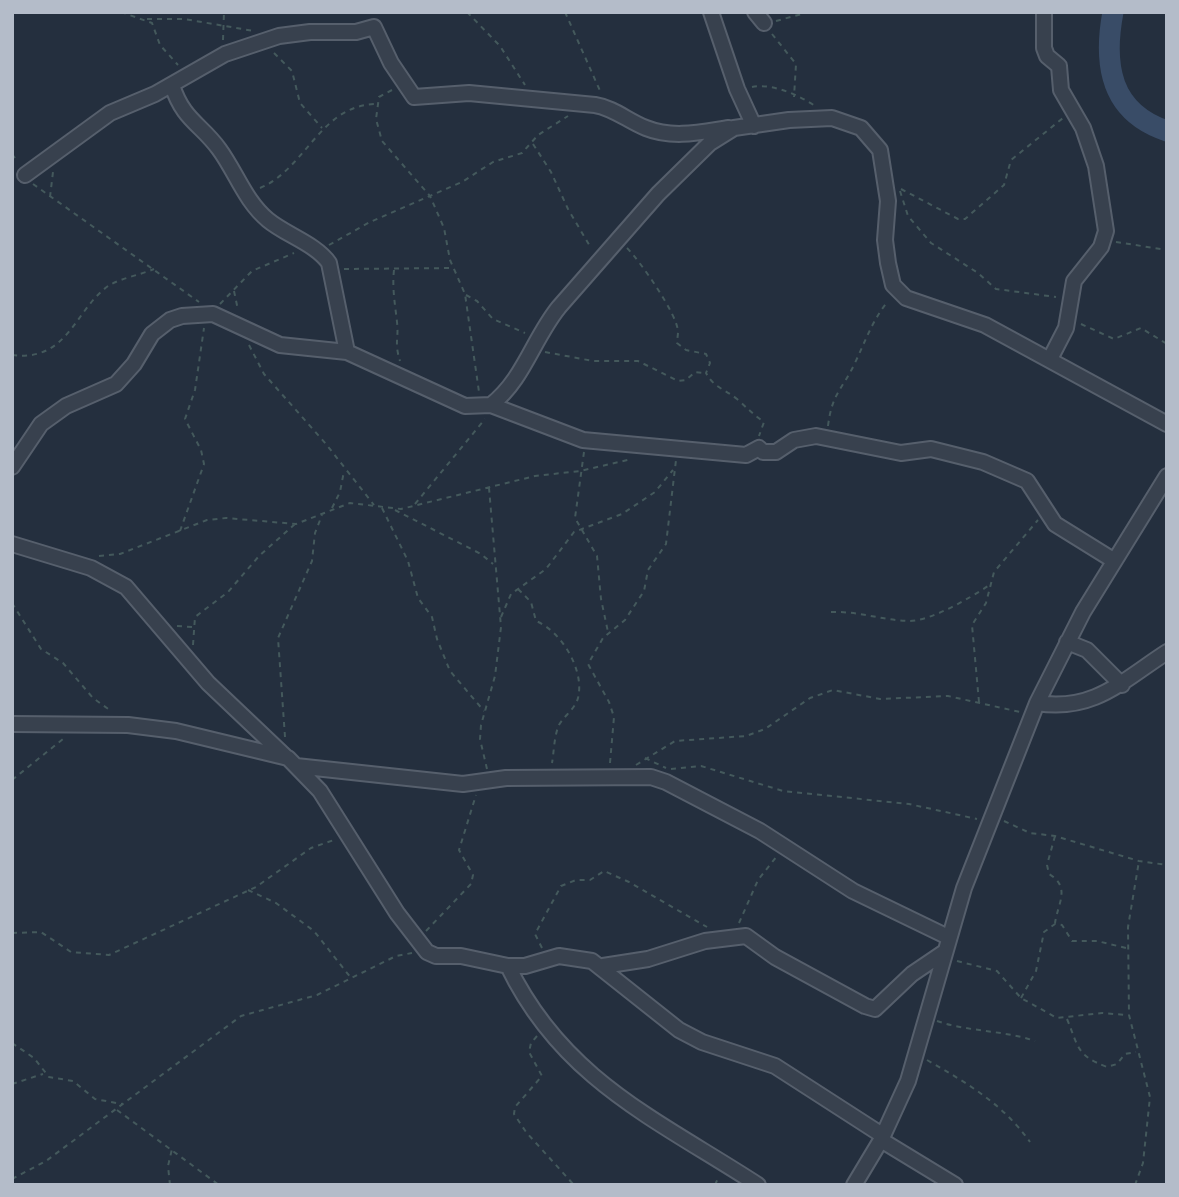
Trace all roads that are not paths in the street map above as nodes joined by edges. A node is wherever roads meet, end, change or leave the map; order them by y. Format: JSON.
{"nodes":[{"id":1,"x":711,"y":12,"type":"edge"},
{"id":2,"x":1044,"y":12,"type":"edge"},
{"id":3,"x":172,"y":85,"type":"junction"},
{"id":4,"x":754,"y":126,"type":"junction"},
{"id":5,"x":734,"y":128,"type":"junction"},
{"id":6,"x":25,"y":175,"type":"road end"},
{"id":7,"x":347,"y":352,"type":"junction"},
{"id":8,"x":1050,"y":359,"type":"junction"},
{"id":9,"x":489,"y":407,"type":"junction"},
{"id":10,"x":1167,"y":424,"type":"edge"},
{"id":11,"x":12,"y":467,"type":"edge"},
{"id":12,"x":1167,"y":476,"type":"edge"},
{"id":13,"x":12,"y":544,"type":"edge"},
{"id":14,"x":1113,"y":560,"type":"junction"},
{"id":15,"x":1067,"y":642,"type":"junction"},
{"id":16,"x":1167,"y":652,"type":"edge"},
{"id":17,"x":1122,"y":685,"type":"junction"},
{"id":18,"x":1034,"y":709,"type":"junction"},
{"id":19,"x":12,"y":724,"type":"edge"},
{"id":20,"x":288,"y":759,"type":"junction"},
{"id":21,"x":948,"y":937,"type":"junction"},
{"id":22,"x":943,"y":955,"type":"junction"},
{"id":23,"x":508,"y":966,"type":"junction"},
{"id":24,"x":603,"y":966,"type":"junction"},
{"id":25,"x":881,"y":1138,"type":"junction"},
{"id":26,"x":758,"y":1185,"type":"edge"},
{"id":27,"x":854,"y":1185,"type":"edge"},
{"id":28,"x":956,"y":1185,"type":"edge"}],
"edges":[{"from":1,"to":4,"type":"street"},
{"from":2,"to":8,"type":"street"},
{"from":3,"to":5,"type":"street"},
{"from":3,"to":6,"type":"street"},
{"from":3,"to":7,"type":"street"},
{"from":4,"to":5,"type":"street"},
{"from":4,"to":8,"type":"street"},
{"from":5,"to":9,"type":"street"},
{"from":7,"to":9,"type":"street"},
{"from":7,"to":11,"type":"street"},
{"from":8,"to":10,"type":"street"},
{"from":9,"to":14,"type":"street"},
{"from":12,"to":14,"type":"street"},
{"from":13,"to":20,"type":"street"},
{"from":14,"to":15,"type":"street"},
{"from":15,"to":17,"type":"street"},
{"from":15,"to":18,"type":"street"},
{"from":16,"to":17,"type":"street"},
{"from":17,"to":18,"type":"street"},
{"from":18,"to":21,"type":"street"},
{"from":19,"to":20,"type":"street"},
{"from":20,"to":21,"type":"street"},
{"from":20,"to":23,"type":"street"},
{"from":21,"to":22,"type":"street"},
{"from":22,"to":24,"type":"street"},
{"from":22,"to":25,"type":"street"},
{"from":23,"to":24,"type":"street"},
{"from":23,"to":26,"type":"street"},
{"from":24,"to":25,"type":"street"},
{"from":25,"to":27,"type":"street"},
{"from":25,"to":28,"type":"street"}]}
